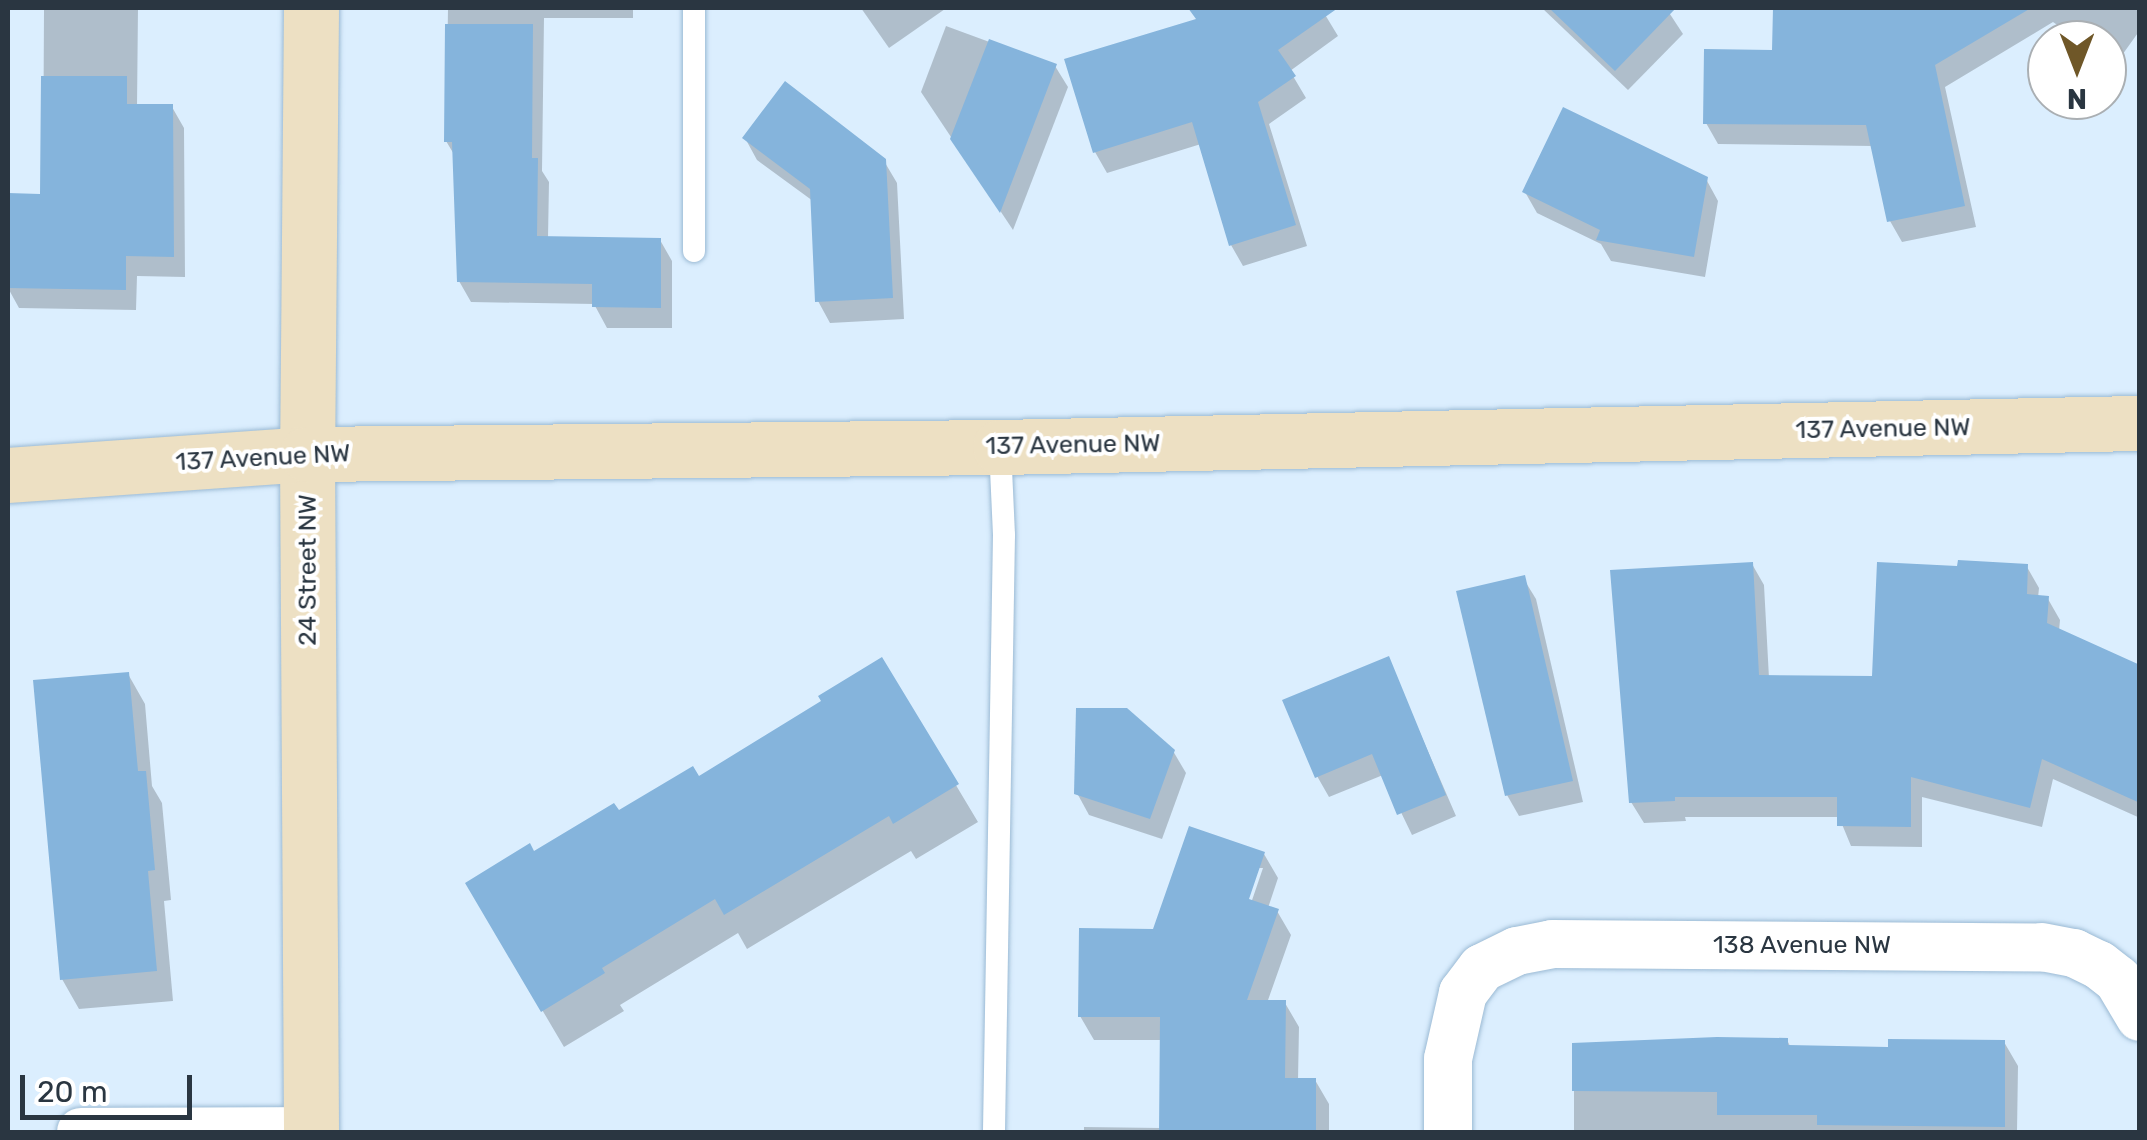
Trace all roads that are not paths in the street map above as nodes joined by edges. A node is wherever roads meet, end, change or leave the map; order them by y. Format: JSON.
{"nodes":[{"id":1,"x":311,"y":8,"type":"edge"},
{"id":2,"x":694,"y":8,"type":"edge"},
{"id":3,"x":694,"y":251,"type":"dead end"},
{"id":4,"x":2140,"y":424,"type":"edge"},
{"id":5,"x":1000,"y":447,"type":"junction"},
{"id":6,"x":308,"y":454,"type":"junction"},
{"id":7,"x":8,"y":475,"type":"edge"},
{"id":8,"x":2129,"y":998,"type":"edge"},
{"id":9,"x":994,"y":1130,"type":"edge"},
{"id":10,"x":81,"y":1132,"type":"edge"},
{"id":11,"x":312,"y":1132,"type":"edge"},
{"id":12,"x":1448,"y":1132,"type":"edge"}],
"edges":[{"from":1,"to":6,"type":"street","name":"24 Street NW"},
{"from":2,"to":3,"type":"lane"},
{"from":4,"to":5,"type":"street","name":"137 Avenue NW"},
{"from":5,"to":6,"type":"street","name":"137 Avenue NW"},
{"from":5,"to":9,"type":"lane"},
{"from":6,"to":7,"type":"street","name":"137 Avenue NW"},
{"from":6,"to":11,"type":"street","name":"24 Street NW"},
{"from":8,"to":12,"type":"street","name":"138 Avenue NW"},
{"from":10,"to":11,"type":"street"}]}
